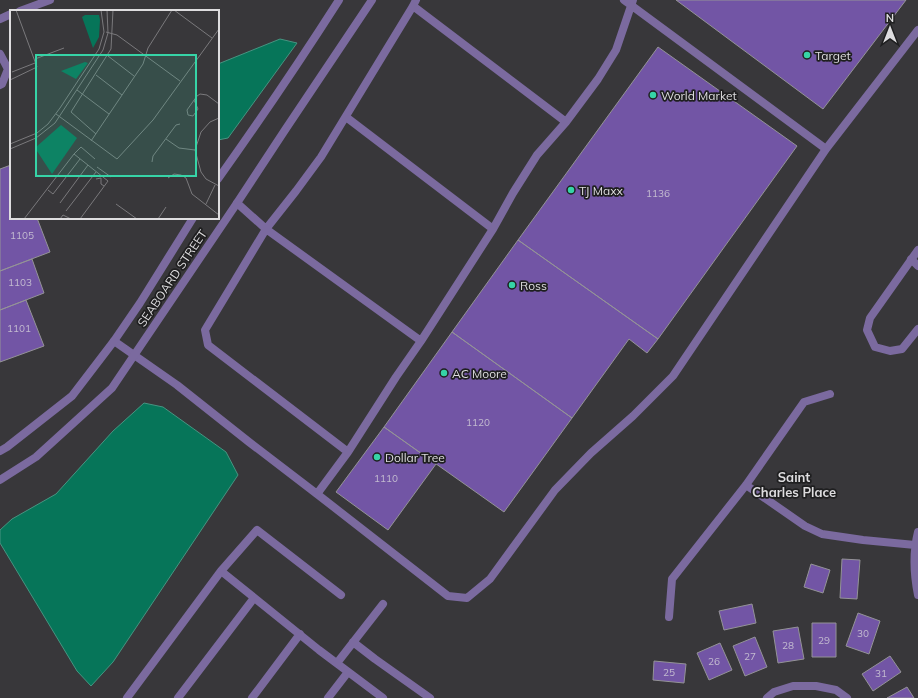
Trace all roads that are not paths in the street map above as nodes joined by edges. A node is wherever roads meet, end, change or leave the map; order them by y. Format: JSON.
{"nodes":[{"id":1,"x":50,"y":0,"type":"edge"},
{"id":2,"x":339,"y":0,"type":"edge"},
{"id":3,"x":372,"y":0,"type":"edge"},
{"id":4,"x":624,"y":0,"type":"edge"},
{"id":5,"x":414,"y":3,"type":"edge"},
{"id":6,"x":633,"y":3,"type":"edge"},
{"id":7,"x":23,"y":10,"type":"edge"},
{"id":8,"x":10,"y":14,"type":"edge"},
{"id":9,"x":0,"y":19,"type":"edge"},
{"id":10,"x":918,"y":30,"type":"edge"},
{"id":11,"x":0,"y":54,"type":"edge"},
{"id":12,"x":0,"y":85,"type":"edge"},
{"id":13,"x":346,"y":117,"type":"junction"},
{"id":14,"x":566,"y":122,"type":"junction"},
{"id":15,"x":826,"y":149,"type":"junction"},
{"id":16,"x":219,"y":178,"type":"edge"},
{"id":17,"x":237,"y":203,"type":"junction"},
{"id":18,"x":192,"y":219,"type":"edge"},
{"id":19,"x":266,"y":229,"type":"junction"},
{"id":20,"x":494,"y":229,"type":"junction"},
{"id":21,"x":918,"y":250,"type":"edge"},
{"id":22,"x":911,"y":259,"type":"junction"},
{"id":23,"x":918,"y":266,"type":"edge"},
{"id":24,"x":918,"y":329,"type":"edge"},
{"id":25,"x":114,"y":341,"type":"junction"},
{"id":26,"x":421,"y":341,"type":"junction"},
{"id":27,"x":135,"y":355,"type":"junction"},
{"id":28,"x":830,"y":394,"type":"dead end"},
{"id":29,"x":0,"y":451,"type":"edge"},
{"id":30,"x":348,"y":452,"type":"junction"},
{"id":31,"x":0,"y":480,"type":"edge"},
{"id":32,"x":746,"y":485,"type":"junction"},
{"id":33,"x":317,"y":494,"type":"junction"},
{"id":34,"x":918,"y":532,"type":"edge"},
{"id":35,"x":915,"y":545,"type":"junction"},
{"id":36,"x":221,"y":571,"type":"junction"},
{"id":37,"x":341,"y":595,"type":"dead end"},
{"id":38,"x":918,"y":595,"type":"edge"},
{"id":39,"x":254,"y":598,"type":"junction"},
{"id":40,"x":383,"y":604,"type":"dead end"},
{"id":41,"x":669,"y":617,"type":"dead end"},
{"id":42,"x":300,"y":634,"type":"junction"},
{"id":43,"x":353,"y":642,"type":"junction"},
{"id":44,"x":337,"y":663,"type":"junction"},
{"id":45,"x":348,"y":672,"type":"junction"},
{"id":46,"x":127,"y":698,"type":"edge"},
{"id":47,"x":178,"y":698,"type":"edge"},
{"id":48,"x":252,"y":698,"type":"edge"},
{"id":49,"x":328,"y":698,"type":"edge"},
{"id":50,"x":383,"y":698,"type":"edge"},
{"id":51,"x":430,"y":698,"type":"edge"},
{"id":52,"x":767,"y":698,"type":"edge"},
{"id":53,"x":847,"y":698,"type":"edge"}],
"edges":[{"from":1,"to":7,"type":"street"},
{"from":2,"to":16,"type":"street"},
{"from":3,"to":17,"type":"street","name":"SEABOARD STREET"},
{"from":4,"to":6,"type":"street"},
{"from":5,"to":13,"type":"street"},
{"from":5,"to":14,"type":"street"},
{"from":6,"to":14,"type":"street"},
{"from":6,"to":15,"type":"street"},
{"from":8,"to":9,"type":"street"},
{"from":10,"to":15,"type":"street"},
{"from":11,"to":12,"type":"street"},
{"from":13,"to":19,"type":"street"},
{"from":13,"to":20,"type":"street"},
{"from":14,"to":20,"type":"street"},
{"from":15,"to":33,"type":"street"},
{"from":17,"to":19,"type":"street"},
{"from":17,"to":27,"type":"street","name":"SEABOARD STREET"},
{"from":18,"to":25,"type":"street","name":"SEABOARD STREET"},
{"from":19,"to":26,"type":"street"},
{"from":19,"to":30,"type":"street"},
{"from":20,"to":26,"type":"street"},
{"from":21,"to":22,"type":"street"},
{"from":22,"to":23,"type":"street"},
{"from":22,"to":24,"type":"street"},
{"from":25,"to":27,"type":"street"},
{"from":25,"to":29,"type":"street","name":"SEABOARD STREET"},
{"from":26,"to":30,"type":"street"},
{"from":27,"to":31,"type":"street","name":"SEABOARD STREET"},
{"from":27,"to":33,"type":"street"},
{"from":28,"to":32,"type":"street"},
{"from":30,"to":33,"type":"street"},
{"from":32,"to":35,"type":"street"},
{"from":32,"to":41,"type":"street"},
{"from":34,"to":35,"type":"street"},
{"from":35,"to":38,"type":"street"},
{"from":36,"to":37,"type":"street"},
{"from":36,"to":39,"type":"street"},
{"from":36,"to":46,"type":"street"},
{"from":39,"to":42,"type":"street"},
{"from":39,"to":47,"type":"street"},
{"from":40,"to":43,"type":"street"},
{"from":42,"to":44,"type":"street"},
{"from":42,"to":48,"type":"street"},
{"from":43,"to":44,"type":"street"},
{"from":43,"to":51,"type":"street"},
{"from":44,"to":45,"type":"street"},
{"from":45,"to":49,"type":"street"},
{"from":45,"to":50,"type":"street"},
{"from":52,"to":53,"type":"street"}]}
